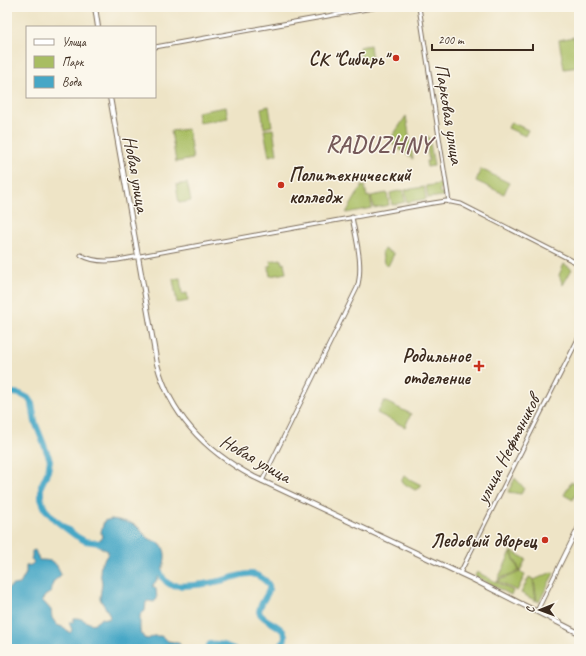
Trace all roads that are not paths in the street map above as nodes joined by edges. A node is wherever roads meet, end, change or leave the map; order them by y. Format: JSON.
{"nodes":[{"id":1,"x":95,"y":7,"type":"edge"},
{"id":2,"x":378,"y":7,"type":"edge"},
{"id":3,"x":418,"y":7,"type":"edge"},
{"id":4,"x":98,"y":26,"type":"edge"},
{"id":5,"x":156,"y":47,"type":"edge"},
{"id":6,"x":110,"y":98,"type":"edge"},
{"id":7,"x":449,"y":202,"type":"junction"},
{"id":8,"x":352,"y":217,"type":"junction"},
{"id":9,"x":81,"y":254,"type":"dead end"},
{"id":10,"x":138,"y":256,"type":"junction"},
{"id":11,"x":579,"y":264,"type":"edge"},
{"id":12,"x":579,"y":337,"type":"edge"},
{"id":13,"x":262,"y":481,"type":"junction"},
{"id":14,"x":579,"y":526,"type":"edge"},
{"id":15,"x":460,"y":573,"type":"junction"},
{"id":16,"x":536,"y":611,"type":"junction"},
{"id":17,"x":579,"y":633,"type":"edge"}],
"edges":[{"from":1,"to":4,"type":"street"},
{"from":2,"to":5,"type":"street"},
{"from":3,"to":7,"type":"street","name":"Парковая улица"},
{"from":6,"to":10,"type":"street","name":"Новая улица"},
{"from":7,"to":8,"type":"street"},
{"from":7,"to":11,"type":"street"},
{"from":8,"to":10,"type":"street"},
{"from":8,"to":13,"type":"street"},
{"from":9,"to":10,"type":"street"},
{"from":10,"to":13,"type":"street","name":"Новая улица"},
{"from":12,"to":15,"type":"street","name":"улица Нефтяников"},
{"from":13,"to":15,"type":"street","name":"Новая улица"},
{"from":14,"to":16,"type":"street"},
{"from":15,"to":16,"type":"street","name":"Новая улица"},
{"from":16,"to":17,"type":"street","name":"Новая улица"}]}
